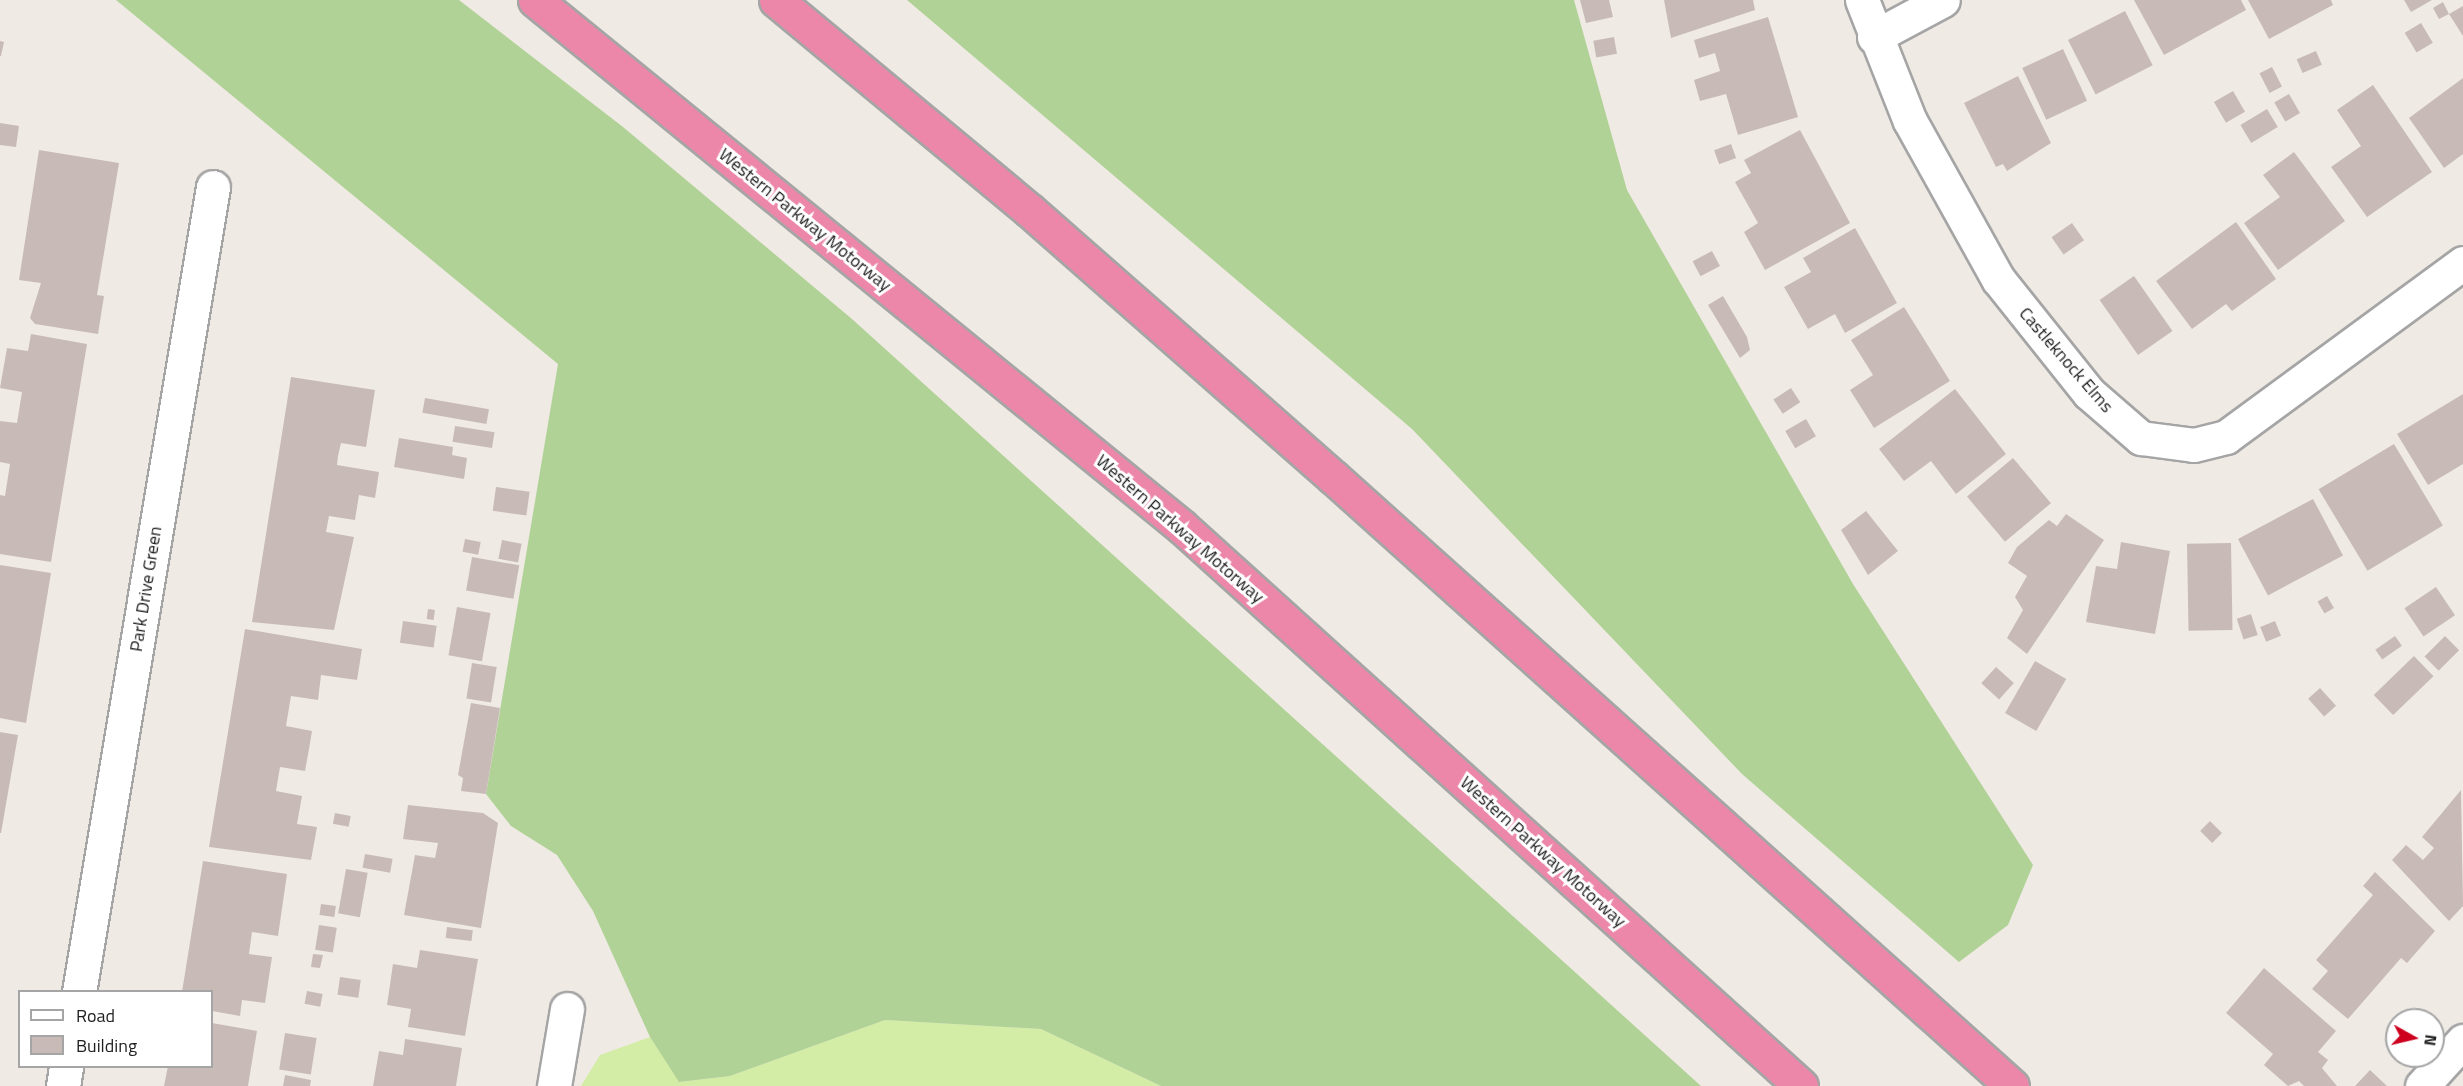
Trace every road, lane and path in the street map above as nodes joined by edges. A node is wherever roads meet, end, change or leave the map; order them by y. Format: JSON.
{"nodes":[{"id":1,"x":535,"y":0,"type":"edge"},
{"id":2,"x":776,"y":0,"type":"edge"},
{"id":3,"x":1862,"y":0,"type":"edge"},
{"id":4,"x":1943,"y":0,"type":"edge"},
{"id":5,"x":1874,"y":37,"type":"junction"},
{"id":6,"x":213,"y":187,"type":"dead end"},
{"id":7,"x":2463,"y":263,"type":"edge"},
{"id":8,"x":79,"y":990,"type":"edge"},
{"id":9,"x":567,"y":1009,"type":"dead end"},
{"id":10,"x":2463,"y":1041,"type":"edge"},
{"id":11,"x":66,"y":1068,"type":"edge"},
{"id":12,"x":63,"y":1086,"type":"edge"},
{"id":13,"x":554,"y":1086,"type":"edge"},
{"id":14,"x":1801,"y":1086,"type":"edge"},
{"id":15,"x":2012,"y":1086,"type":"edge"},
{"id":16,"x":2422,"y":1086,"type":"edge"}],
"edges":[{"from":1,"to":14,"type":"highway","name":"Western Parkway Motorway"},
{"from":2,"to":15,"type":"highway"},
{"from":3,"to":5,"type":"street","name":"Castleknock Elms"},
{"from":4,"to":5,"type":"street"},
{"from":5,"to":7,"type":"street","name":"Castleknock Elms"},
{"from":6,"to":8,"type":"street","name":"Park Drive Green"},
{"from":9,"to":13,"type":"street"},
{"from":10,"to":16,"type":"street"},
{"from":11,"to":12,"type":"street"}]}
